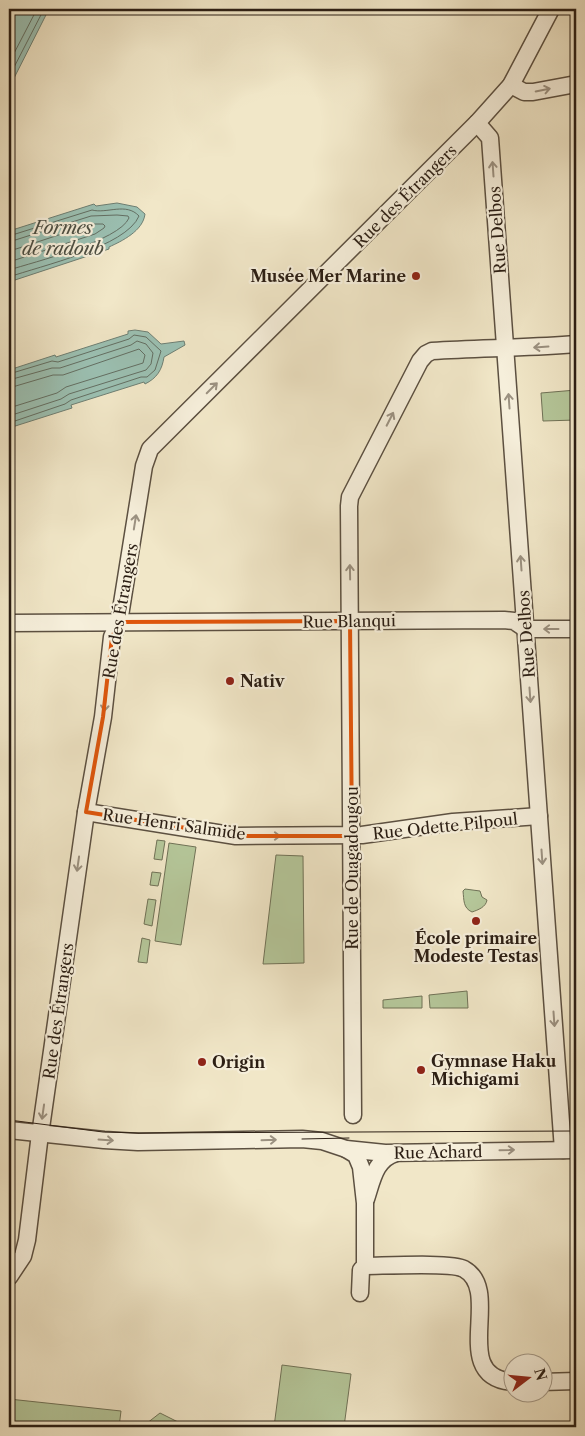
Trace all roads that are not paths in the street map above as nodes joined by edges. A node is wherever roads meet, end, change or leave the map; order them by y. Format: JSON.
{"nodes":[{"id":1,"x":551,"y":9,"type":"edge"},
{"id":2,"x":576,"y":84,"type":"edge"},
{"id":3,"x":511,"y":85,"type":"junction"},
{"id":4,"x":477,"y":123,"type":"junction"},
{"id":5,"x":576,"y":344,"type":"edge"},
{"id":6,"x":506,"y":348,"type":"junction"},
{"id":7,"x":350,"y":621,"type":"junction"},
{"id":8,"x":119,"y":622,"type":"junction"},
{"id":9,"x":9,"y":623,"type":"edge"},
{"id":10,"x":526,"y":629,"type":"junction"},
{"id":11,"x":576,"y":629,"type":"edge"},
{"id":12,"x":86,"y":812,"type":"junction"},
{"id":13,"x":539,"y":816,"type":"junction"},
{"id":14,"x":352,"y":836,"type":"junction"},
{"id":15,"x":353,"y":1114,"type":"dead end"},
{"id":16,"x":9,"y":1130,"type":"edge"},
{"id":17,"x":40,"y":1134,"type":"junction"},
{"id":18,"x":346,"y":1149,"type":"junction"},
{"id":19,"x":570,"y":1150,"type":"edge"},
{"id":20,"x":398,"y":1152,"type":"junction"},
{"id":21,"x":365,"y":1203,"type":"junction"},
{"id":22,"x":365,"y":1266,"type":"junction"},
{"id":23,"x":9,"y":1277,"type":"edge"},
{"id":24,"x":360,"y":1293,"type":"dead end"},
{"id":25,"x":502,"y":1380,"type":"edge"},
{"id":26,"x":576,"y":1381,"type":"edge"},
{"id":27,"x":552,"y":1382,"type":"edge"}],
"edges":[{"from":1,"to":3,"type":"street","name":"Rue des Étrangers"},
{"from":3,"to":2,"type":"street","one_way":true},
{"from":3,"to":4,"type":"street","name":"Rue des Étrangers"},
{"from":6,"to":4,"type":"street","name":"Rue Delbos","one_way":true},
{"from":8,"to":4,"type":"street","name":"Rue des Étrangers","one_way":true},
{"from":5,"to":6,"type":"street","name":"Rue de Ouagadougou","one_way":true},
{"from":7,"to":6,"type":"street","name":"Rue de Ouagadougou","one_way":true},
{"from":10,"to":6,"type":"street","name":"Rue Delbos","one_way":true},
{"from":7,"to":8,"type":"street","name":"Rue Blanqui"},
{"from":7,"to":10,"type":"street","name":"Rue Blanqui"},
{"from":7,"to":14,"type":"street","name":"Rue de Ouagadougou"},
{"from":8,"to":9,"type":"street","name":"Rue Blanqui"},
{"from":8,"to":12,"type":"street","name":"Rue des Étrangers","one_way":true},
{"from":11,"to":10,"type":"street","name":"Rue Blanqui","one_way":true},
{"from":10,"to":13,"type":"street","name":"Rue Delbos","one_way":true},
{"from":12,"to":14,"type":"street","name":"Rue Henri Salmide","one_way":true},
{"from":12,"to":17,"type":"street","name":"Rue des Étrangers","one_way":true},
{"from":13,"to":14,"type":"street","name":"Rue Odette Pilpoul"},
{"from":13,"to":19,"type":"street","name":"Rue Delbos","one_way":true},
{"from":14,"to":15,"type":"street","name":"Rue de Ouagadougou"},
{"from":16,"to":17,"type":"street","name":"Rue Achard"},
{"from":17,"to":18,"type":"street","name":"Rue Achard","one_way":true},
{"from":17,"to":23,"type":"street","name":"Rue des Étrangers"},
{"from":18,"to":20,"type":"street","name":"Rue Achard"},
{"from":18,"to":21,"type":"street"},
{"from":20,"to":19,"type":"street","name":"Rue Achard","one_way":true},
{"from":20,"to":21,"type":"street"},
{"from":21,"to":22,"type":"street"},
{"from":22,"to":24,"type":"street"},
{"from":22,"to":25,"type":"street"},
{"from":26,"to":27,"type":"street"}]}
